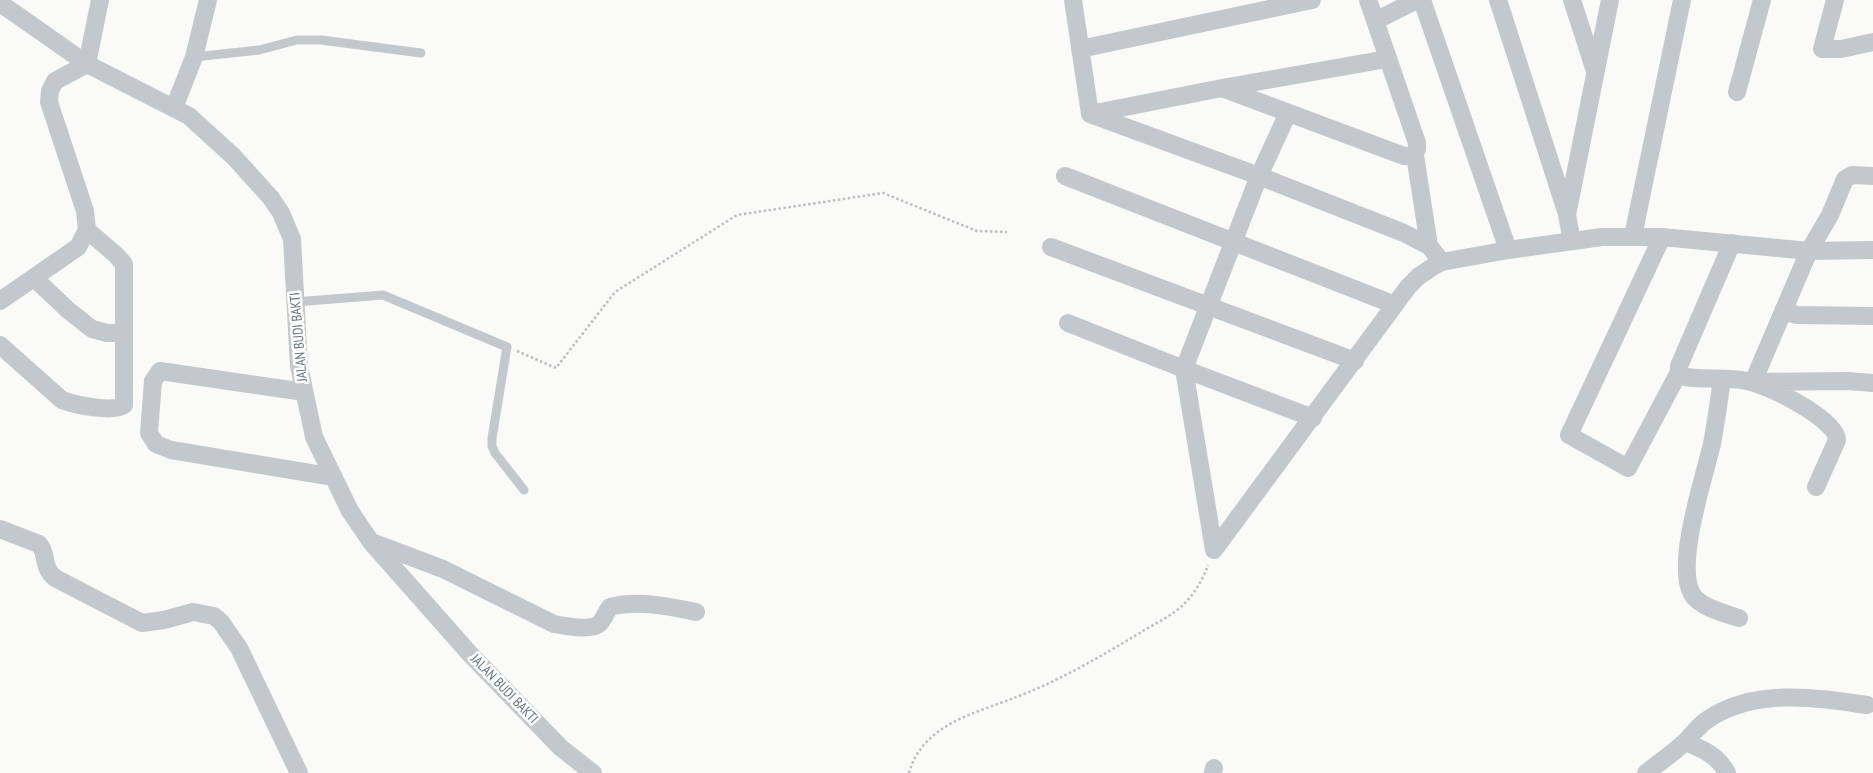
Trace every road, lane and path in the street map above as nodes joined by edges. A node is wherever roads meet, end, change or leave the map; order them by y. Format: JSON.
{"nodes":[{"id":1,"x":100,"y":0,"type":"edge"},
{"id":2,"x":208,"y":0,"type":"edge"},
{"id":3,"x":1073,"y":0,"type":"edge"},
{"id":4,"x":1312,"y":0,"type":"edge"},
{"id":5,"x":1368,"y":0,"type":"edge"},
{"id":6,"x":1422,"y":0,"type":"edge"},
{"id":7,"x":1498,"y":0,"type":"edge"},
{"id":8,"x":1572,"y":0,"type":"edge"},
{"id":9,"x":1610,"y":0,"type":"edge"},
{"id":10,"x":1682,"y":0,"type":"edge"},
{"id":11,"x":1762,"y":0,"type":"edge"},
{"id":12,"x":1836,"y":0,"type":"edge"},
{"id":13,"x":0,"y":3,"type":"edge"},
{"id":14,"x":1406,"y":3,"type":"edge"},
{"id":15,"x":1375,"y":21,"type":"junction"},
{"id":16,"x":1873,"y":42,"type":"edge"},
{"id":17,"x":1080,"y":50,"type":"junction"},
{"id":18,"x":421,"y":52,"type":"dead end"},
{"id":19,"x":194,"y":57,"type":"junction"},
{"id":20,"x":1387,"y":59,"type":"junction"},
{"id":21,"x":87,"y":64,"type":"junction"},
{"id":22,"x":1596,"y":72,"type":"junction"},
{"id":23,"x":1222,"y":88,"type":"junction"},
{"id":24,"x":1737,"y":92,"type":"dead end"},
{"id":25,"x":174,"y":108,"type":"junction"},
{"id":26,"x":1288,"y":113,"type":"junction"},
{"id":27,"x":1090,"y":114,"type":"junction"},
{"id":28,"x":1415,"y":155,"type":"junction"},
{"id":29,"x":1065,"y":176,"type":"dead end"},
{"id":30,"x":1259,"y":176,"type":"junction"},
{"id":31,"x":1873,"y":176,"type":"edge"},
{"id":32,"x":1567,"y":215,"type":"junction"},
{"id":33,"x":88,"y":230,"type":"junction"},
{"id":34,"x":1007,"y":232,"type":"dead end"},
{"id":35,"x":1633,"y":236,"type":"junction"},
{"id":36,"x":1662,"y":237,"type":"junction"},
{"id":37,"x":1233,"y":241,"type":"junction"},
{"id":38,"x":1572,"y":241,"type":"junction"},
{"id":39,"x":1732,"y":244,"type":"junction"},
{"id":40,"x":1051,"y":246,"type":"dead end"},
{"id":41,"x":1429,"y":246,"type":"junction"},
{"id":42,"x":1508,"y":250,"type":"junction"},
{"id":43,"x":1873,"y":250,"type":"edge"},
{"id":44,"x":1809,"y":251,"type":"junction"},
{"id":45,"x":1442,"y":262,"type":"junction"},
{"id":46,"x":34,"y":278,"type":"junction"},
{"id":47,"x":0,"y":301,"type":"edge"},
{"id":48,"x":295,"y":302,"type":"junction"},
{"id":49,"x":1395,"y":305,"type":"junction"},
{"id":50,"x":1208,"y":306,"type":"junction"},
{"id":51,"x":1783,"y":312,"type":"junction"},
{"id":52,"x":1873,"y":316,"type":"edge"},
{"id":53,"x":1068,"y":323,"type":"dead end"},
{"id":54,"x":124,"y":333,"type":"junction"},
{"id":55,"x":0,"y":345,"type":"edge"},
{"id":56,"x":507,"y":347,"type":"junction"},
{"id":57,"x":1355,"y":361,"type":"junction"},
{"id":58,"x":1184,"y":369,"type":"junction"},
{"id":59,"x":1679,"y":372,"type":"junction"},
{"id":60,"x":1722,"y":379,"type":"junction"},
{"id":61,"x":1753,"y":382,"type":"junction"},
{"id":62,"x":1873,"y":383,"type":"edge"},
{"id":63,"x":304,"y":392,"type":"junction"},
{"id":64,"x":1312,"y":418,"type":"junction"},
{"id":65,"x":334,"y":477,"type":"junction"},
{"id":66,"x":1816,"y":487,"type":"dead end"},
{"id":67,"x":524,"y":490,"type":"dead end"},
{"id":68,"x":0,"y":529,"type":"edge"},
{"id":69,"x":371,"y":542,"type":"junction"},
{"id":70,"x":1214,"y":550,"type":"junction"},
{"id":71,"x":696,"y":612,"type":"dead end"},
{"id":72,"x":1740,"y":618,"type":"dead end"},
{"id":73,"x":1867,"y":705,"type":"dead end"},
{"id":74,"x":1685,"y":742,"type":"junction"},
{"id":75,"x":299,"y":773,"type":"edge"},
{"id":76,"x":593,"y":773,"type":"edge"},
{"id":77,"x":909,"y":773,"type":"edge"},
{"id":78,"x":1646,"y":773,"type":"edge"},
{"id":79,"x":1726,"y":773,"type":"edge"}],
"edges":[{"from":1,"to":21,"type":"street"},
{"from":2,"to":19,"type":"street"},
{"from":3,"to":17,"type":"street"},
{"from":4,"to":17,"type":"street"},
{"from":5,"to":15,"type":"street"},
{"from":6,"to":42,"type":"street"},
{"from":7,"to":32,"type":"street"},
{"from":8,"to":22,"type":"street"},
{"from":9,"to":22,"type":"street"},
{"from":10,"to":35,"type":"street"},
{"from":11,"to":24,"type":"street"},
{"from":12,"to":16,"type":"street"},
{"from":13,"to":21,"type":"street","name":"JALAN BUDI BAKTI"},
{"from":14,"to":15,"type":"street"},
{"from":15,"to":20,"type":"street"},
{"from":17,"to":27,"type":"street"},
{"from":18,"to":19,"type":"lane"},
{"from":19,"to":25,"type":"street"},
{"from":20,"to":23,"type":"street"},
{"from":20,"to":28,"type":"street"},
{"from":21,"to":25,"type":"street","name":"JALAN BUDI BAKTI"},
{"from":21,"to":33,"type":"street"},
{"from":22,"to":32,"type":"street"},
{"from":23,"to":26,"type":"street"},
{"from":23,"to":27,"type":"street"},
{"from":25,"to":48,"type":"street","name":"JALAN BUDI BAKTI"},
{"from":26,"to":28,"type":"street"},
{"from":26,"to":30,"type":"street"},
{"from":27,"to":30,"type":"street"},
{"from":28,"to":41,"type":"street"},
{"from":29,"to":37,"type":"street"},
{"from":30,"to":37,"type":"street"},
{"from":30,"to":41,"type":"street"},
{"from":31,"to":44,"type":"street"},
{"from":32,"to":38,"type":"street"},
{"from":33,"to":46,"type":"street"},
{"from":33,"to":54,"type":"street"},
{"from":34,"to":56,"type":"path"},
{"from":35,"to":36,"type":"street"},
{"from":35,"to":38,"type":"street"},
{"from":36,"to":39,"type":"street"},
{"from":36,"to":59,"type":"street"},
{"from":37,"to":49,"type":"street"},
{"from":37,"to":50,"type":"street"},
{"from":38,"to":42,"type":"street"},
{"from":39,"to":44,"type":"street"},
{"from":39,"to":59,"type":"street"},
{"from":40,"to":50,"type":"street"},
{"from":41,"to":45,"type":"street"},
{"from":42,"to":45,"type":"street"},
{"from":43,"to":44,"type":"street"},
{"from":44,"to":51,"type":"street"},
{"from":45,"to":49,"type":"street"},
{"from":46,"to":47,"type":"street"},
{"from":46,"to":54,"type":"street"},
{"from":48,"to":56,"type":"lane"},
{"from":48,"to":63,"type":"street","name":"JALAN BUDI BAKTI"},
{"from":49,"to":57,"type":"street"},
{"from":50,"to":57,"type":"street"},
{"from":50,"to":58,"type":"street"},
{"from":51,"to":52,"type":"street"},
{"from":51,"to":61,"type":"street"},
{"from":53,"to":58,"type":"street"},
{"from":54,"to":55,"type":"street"},
{"from":56,"to":67,"type":"lane"},
{"from":57,"to":64,"type":"street"},
{"from":58,"to":64,"type":"street"},
{"from":58,"to":70,"type":"street"},
{"from":59,"to":60,"type":"street"},
{"from":60,"to":61,"type":"street"},
{"from":60,"to":72,"type":"street"},
{"from":61,"to":62,"type":"street"},
{"from":61,"to":66,"type":"street"},
{"from":63,"to":65,"type":"street","name":"JALAN BUDI BAKTI"},
{"from":63,"to":65,"type":"street"},
{"from":64,"to":70,"type":"street"},
{"from":65,"to":69,"type":"street","name":"JALAN BUDI BAKTI"},
{"from":68,"to":75,"type":"street"},
{"from":69,"to":71,"type":"street"},
{"from":69,"to":76,"type":"street","name":"JALAN BUDI BAKTI"},
{"from":70,"to":77,"type":"path"},
{"from":73,"to":74,"type":"street"},
{"from":74,"to":78,"type":"street"},
{"from":74,"to":79,"type":"street"}]}
